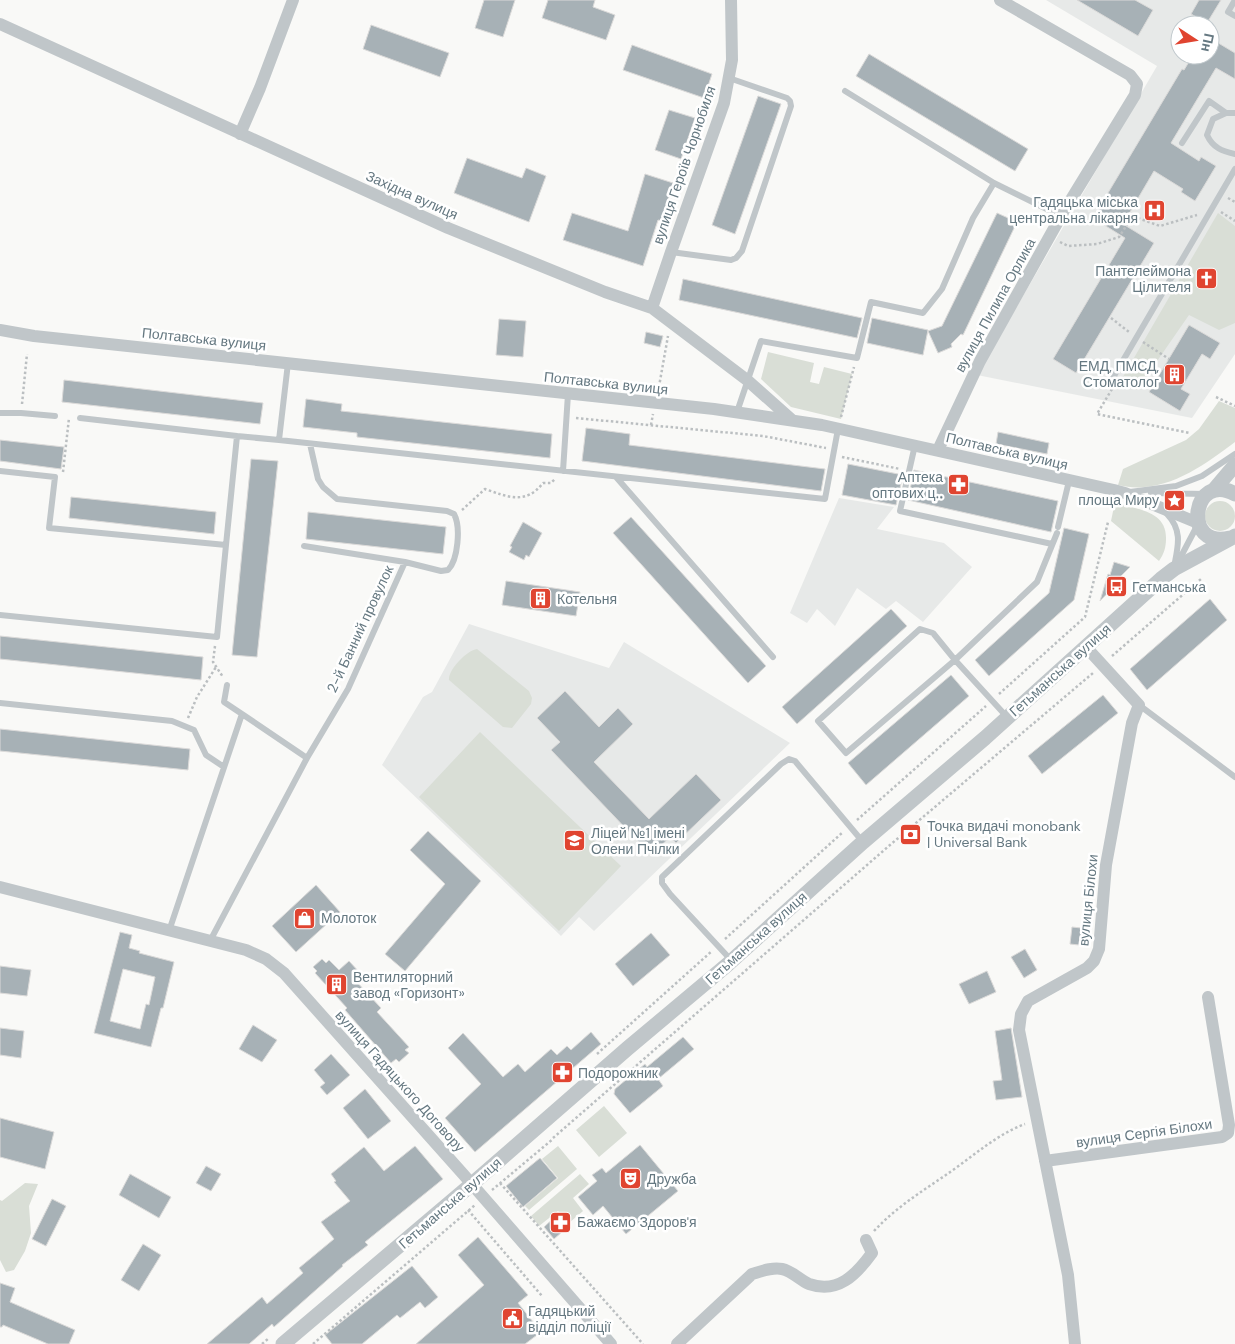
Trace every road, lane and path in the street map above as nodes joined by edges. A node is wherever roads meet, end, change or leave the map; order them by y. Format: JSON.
{"nodes":[{"id":1,"x":293,"y":0,"type":"edge"},
{"id":2,"x":731,"y":0,"type":"edge"},
{"id":3,"x":1000,"y":0,"type":"edge"},
{"id":4,"x":1235,"y":0,"type":"edge"},
{"id":5,"x":1235,"y":16,"type":"edge"},
{"id":6,"x":0,"y":24,"type":"edge"},
{"id":7,"x":729,"y":78,"type":"junction"},
{"id":8,"x":845,"y":91,"type":"dead end"},
{"id":9,"x":1226,"y":112,"type":"junction"},
{"id":10,"x":1235,"y":113,"type":"edge"},
{"id":11,"x":240,"y":134,"type":"junction"},
{"id":12,"x":1182,"y":143,"type":"dead end"},
{"id":13,"x":1235,"y":154,"type":"edge"},
{"id":14,"x":1235,"y":169,"type":"edge"},
{"id":15,"x":994,"y":183,"type":"junction"},
{"id":16,"x":1235,"y":202,"type":"edge"},
{"id":17,"x":1222,"y":203,"type":"dead end"},
{"id":18,"x":1218,"y":210,"type":"dead end"},
{"id":19,"x":1210,"y":211,"type":"junction"},
{"id":20,"x":1061,"y":216,"type":"junction"},
{"id":21,"x":1235,"y":221,"type":"edge"},
{"id":22,"x":1050,"y":236,"type":"junction"},
{"id":23,"x":670,"y":252,"type":"junction"},
{"id":24,"x":652,"y":308,"type":"junction"},
{"id":25,"x":1111,"y":318,"type":"dead end"},
{"id":26,"x":671,"y":322,"type":"junction"},
{"id":27,"x":0,"y":330,"type":"edge"},
{"id":28,"x":1138,"y":339,"type":"junction"},
{"id":29,"x":28,"y":354,"type":"dead end"},
{"id":30,"x":857,"y":358,"type":"junction"},
{"id":31,"x":1169,"y":359,"type":"dead end"},
{"id":32,"x":288,"y":363,"type":"junction"},
{"id":33,"x":747,"y":380,"type":"junction"},
{"id":34,"x":1113,"y":381,"type":"joint"},
{"id":35,"x":568,"y":394,"type":"junction"},
{"id":36,"x":1216,"y":397,"type":"dead end"},
{"id":37,"x":656,"y":403,"type":"junction"},
{"id":38,"x":1235,"y":406,"type":"edge"},
{"id":39,"x":737,"y":412,"type":"junction"},
{"id":40,"x":0,"y":413,"type":"edge"},
{"id":41,"x":21,"y":413,"type":"junction"},
{"id":42,"x":55,"y":416,"type":"joint"},
{"id":43,"x":567,"y":417,"type":"junction"},
{"id":44,"x":70,"y":418,"type":"dead end"},
{"id":45,"x":80,"y":418,"type":"joint"},
{"id":46,"x":792,"y":420,"type":"junction"},
{"id":47,"x":651,"y":425,"type":"junction"},
{"id":48,"x":838,"y":428,"type":"junction"},
{"id":49,"x":1190,"y":433,"type":"dead end"},
{"id":50,"x":237,"y":436,"type":"junction"},
{"id":51,"x":279,"y":440,"type":"junction"},
{"id":52,"x":310,"y":444,"type":"junction"},
{"id":53,"x":915,"y":445,"type":"junction"},
{"id":54,"x":938,"y":450,"type":"junction"},
{"id":55,"x":834,"y":452,"type":"junction"},
{"id":56,"x":1235,"y":454,"type":"edge"},
{"id":57,"x":1235,"y":465,"type":"edge"},
{"id":58,"x":0,"y":471,"type":"edge"},
{"id":59,"x":564,"y":471,"type":"junction"},
{"id":60,"x":909,"y":471,"type":"junction"},
{"id":61,"x":54,"y":477,"type":"junction"},
{"id":62,"x":616,"y":477,"type":"junction"},
{"id":63,"x":1069,"y":480,"type":"junction"},
{"id":64,"x":1125,"y":493,"type":"junction"},
{"id":65,"x":1210,"y":493,"type":"junction"},
{"id":66,"x":1235,"y":494,"type":"edge"},
{"id":67,"x":1160,"y":508,"type":"junction"},
{"id":68,"x":454,"y":514,"type":"junction"},
{"id":69,"x":1198,"y":523,"type":"junction"},
{"id":70,"x":1234,"y":536,"type":"edge"},
{"id":71,"x":1052,"y":544,"type":"junction"},
{"id":72,"x":226,"y":545,"type":"junction"},
{"id":73,"x":304,"y":546,"type":"dead end"},
{"id":74,"x":405,"y":562,"type":"junction"},
{"id":75,"x":1174,"y":569,"type":"junction"},
{"id":76,"x":1201,"y":579,"type":"dead end"},
{"id":77,"x":0,"y":615,"type":"edge"},
{"id":78,"x":217,"y":637,"type":"junction"},
{"id":79,"x":1086,"y":646,"type":"junction"},
{"id":80,"x":773,"y":657,"type":"dead end"},
{"id":81,"x":955,"y":660,"type":"junction"},
{"id":82,"x":1102,"y":665,"type":"junction"},
{"id":83,"x":216,"y":667,"type":"junction"},
{"id":84,"x":228,"y":685,"type":"joint"},
{"id":85,"x":0,"y":703,"type":"edge"},
{"id":86,"x":1139,"y":705,"type":"junction"},
{"id":87,"x":242,"y":714,"type":"junction"},
{"id":88,"x":1008,"y":718,"type":"junction"},
{"id":89,"x":185,"y":726,"type":"junction"},
{"id":90,"x":307,"y":758,"type":"junction"},
{"id":91,"x":224,"y":767,"type":"junction"},
{"id":92,"x":1235,"y":777,"type":"edge"},
{"id":93,"x":863,"y":842,"type":"junction"},
{"id":94,"x":0,"y":886,"type":"edge"},
{"id":95,"x":170,"y":931,"type":"junction"},
{"id":96,"x":210,"y":941,"type":"junction"},
{"id":97,"x":732,"y":961,"type":"junction"},
{"id":98,"x":1208,"y":997,"type":"dead end"},
{"id":99,"x":1037,"y":1119,"type":"junction"},
{"id":100,"x":1045,"y":1161,"type":"junction"},
{"id":101,"x":472,"y":1184,"type":"junction"},
{"id":102,"x":500,"y":1184,"type":"junction"},
{"id":103,"x":484,"y":1197,"type":"junction"},
{"id":104,"x":468,"y":1210,"type":"junction"},
{"id":105,"x":866,"y":1240,"type":"joint"},
{"id":106,"x":542,"y":1296,"type":"dead end"},
{"id":107,"x":283,"y":1344,"type":"edge"},
{"id":108,"x":313,"y":1344,"type":"edge"},
{"id":109,"x":612,"y":1344,"type":"edge"},
{"id":110,"x":643,"y":1344,"type":"edge"},
{"id":111,"x":678,"y":1344,"type":"edge"},
{"id":112,"x":1075,"y":1344,"type":"edge"}],
"edges":[{"from":1,"to":11,"type":"street"},
{"from":2,"to":7,"type":"street","name":"вулиця Героїв Чорнобиля"},
{"from":3,"to":20,"type":"street","name":"вулиця Пилипа Орлика"},
{"from":4,"to":5,"type":"lane"},
{"from":6,"to":11,"type":"street","name":"Західна вулиця"},
{"from":7,"to":23,"type":"street","name":"вулиця Героїв Чорнобиля"},
{"from":7,"to":23,"type":"lane"},
{"from":8,"to":15,"type":"lane"},
{"from":9,"to":10,"type":"lane"},
{"from":9,"to":12,"type":"lane"},
{"from":9,"to":13,"type":"lane"},
{"from":11,"to":24,"type":"street","name":"Західна вулиця"},
{"from":14,"to":19,"type":"lane"},
{"from":15,"to":20,"type":"lane"},
{"from":15,"to":30,"type":"lane"},
{"from":16,"to":17,"type":"path"},
{"from":18,"to":21,"type":"path"},
{"from":19,"to":22,"type":"path"},
{"from":19,"to":28,"type":"lane"},
{"from":20,"to":22,"type":"street","name":"вулиця Пилипа Орлика"},
{"from":22,"to":54,"type":"street","name":"вулиця Пилипа Орлика"},
{"from":23,"to":24,"type":"street","name":"вулиця Героїв Чорнобиля"},
{"from":24,"to":26,"type":"street","name":"Західна вулиця"},
{"from":25,"to":28,"type":"path"},
{"from":26,"to":33,"type":"street","name":"Західна вулиця"},
{"from":26,"to":37,"type":"path"},
{"from":27,"to":32,"type":"street","name":"Полтавська вулиця"},
{"from":28,"to":31,"type":"path"},
{"from":28,"to":34,"type":"lane"},
{"from":29,"to":41,"type":"path"},
{"from":30,"to":33,"type":"lane"},
{"from":30,"to":48,"type":"path"},
{"from":32,"to":35,"type":"street","name":"Полтавська вулиця"},
{"from":32,"to":51,"type":"lane"},
{"from":33,"to":39,"type":"lane"},
{"from":33,"to":46,"type":"street","name":"Західна вулиця"},
{"from":34,"to":49,"type":"path"},
{"from":35,"to":37,"type":"street","name":"Полтавська вулиця"},
{"from":35,"to":43,"type":"lane"},
{"from":36,"to":38,"type":"path"},
{"from":37,"to":39,"type":"street","name":"Полтавська вулиця"},
{"from":37,"to":47,"type":"path"},
{"from":39,"to":46,"type":"street","name":"Полтавська вулиця"},
{"from":40,"to":41,"type":"lane"},
{"from":41,"to":42,"type":"lane"},
{"from":42,"to":45,"type":"path"},
{"from":43,"to":47,"type":"path"},
{"from":43,"to":59,"type":"lane"},
{"from":44,"to":61,"type":"path"},
{"from":45,"to":50,"type":"lane"},
{"from":46,"to":48,"type":"street","name":"Полтавська вулиця"},
{"from":47,"to":55,"type":"path"},
{"from":48,"to":53,"type":"street","name":"Полтавська вулиця"},
{"from":48,"to":55,"type":"lane"},
{"from":50,"to":51,"type":"lane"},
{"from":50,"to":72,"type":"lane"},
{"from":51,"to":52,"type":"lane"},
{"from":52,"to":59,"type":"lane"},
{"from":52,"to":68,"type":"lane"},
{"from":53,"to":54,"type":"street","name":"Полтавська вулиця"},
{"from":53,"to":60,"type":"lane"},
{"from":54,"to":63,"type":"street","name":"Полтавська вулиця"},
{"from":55,"to":60,"type":"path"},
{"from":55,"to":62,"type":"lane"},
{"from":56,"to":64,"type":"lane"},
{"from":57,"to":65,"type":"street"},
{"from":58,"to":61,"type":"lane"},
{"from":59,"to":62,"type":"lane"},
{"from":59,"to":68,"type":"path"},
{"from":60,"to":71,"type":"lane"},
{"from":61,"to":72,"type":"lane"},
{"from":62,"to":80,"type":"lane"},
{"from":63,"to":64,"type":"street","name":"Полтавська вулиця"},
{"from":63,"to":71,"type":"lane"},
{"from":64,"to":65,"type":"lane"},
{"from":64,"to":67,"type":"street","name":"Полтавська вулиця"},
{"from":65,"to":66,"type":"street"},
{"from":65,"to":69,"type":"street"},
{"from":67,"to":69,"type":"street","name":"Полтавська вулиця"},
{"from":67,"to":75,"type":"lane"},
{"from":68,"to":74,"type":"lane"},
{"from":69,"to":70,"type":"street"},
{"from":69,"to":75,"type":"lane"},
{"from":70,"to":75,"type":"street","name":"Гетьманська вулиця"},
{"from":71,"to":81,"type":"lane"},
{"from":72,"to":78,"type":"lane"},
{"from":73,"to":74,"type":"lane"},
{"from":74,"to":90,"type":"lane","name":"2-й Банний провулок"},
{"from":75,"to":79,"type":"street","name":"Гетьманська вулиця"},
{"from":76,"to":82,"type":"path"},
{"from":77,"to":78,"type":"lane"},
{"from":78,"to":83,"type":"path"},
{"from":79,"to":82,"type":"street"},
{"from":79,"to":88,"type":"street","name":"Гетьманська вулиця"},
{"from":81,"to":81,"type":"lane"},
{"from":81,"to":88,"type":"lane"},
{"from":82,"to":86,"type":"street"},
{"from":82,"to":102,"type":"path"},
{"from":83,"to":84,"type":"path"},
{"from":83,"to":89,"type":"path"},
{"from":84,"to":87,"type":"lane"},
{"from":85,"to":89,"type":"lane"},
{"from":86,"to":92,"type":"lane"},
{"from":86,"to":99,"type":"street","name":"вулиця Білохи"},
{"from":87,"to":90,"type":"lane"},
{"from":87,"to":91,"type":"lane"},
{"from":88,"to":93,"type":"street","name":"Гетьманська вулиця"},
{"from":89,"to":91,"type":"lane"},
{"from":90,"to":96,"type":"lane","name":"2-й Банний провулок"},
{"from":91,"to":95,"type":"lane"},
{"from":93,"to":97,"type":"street","name":"Гетьманська вулиця"},
{"from":93,"to":97,"type":"lane"},
{"from":94,"to":95,"type":"street","name":"вулиця Гадяцького Договору"},
{"from":95,"to":96,"type":"street","name":"вулиця Гадяцького Договору"},
{"from":96,"to":101,"type":"street","name":"вулиця Гадяцького Договору"},
{"from":97,"to":101,"type":"street","name":"Гетьманська вулиця"},
{"from":98,"to":100,"type":"street","name":"вулиця Сергія Білохи"},
{"from":99,"to":100,"type":"street","name":"вулиця Білохи"},
{"from":99,"to":105,"type":"path"},
{"from":100,"to":112,"type":"street","name":"вулиця Білохи"},
{"from":101,"to":103,"type":"street","name":"вулиця Гадяцького Договору"},
{"from":101,"to":107,"type":"street","name":"Гетьманська вулиця"},
{"from":102,"to":103,"type":"path"},
{"from":102,"to":110,"type":"path"},
{"from":103,"to":104,"type":"path"},
{"from":103,"to":109,"type":"street","name":"вулиця Гадяцького Договору"},
{"from":104,"to":106,"type":"path"},
{"from":104,"to":108,"type":"path"},
{"from":105,"to":111,"type":"street"}]}
